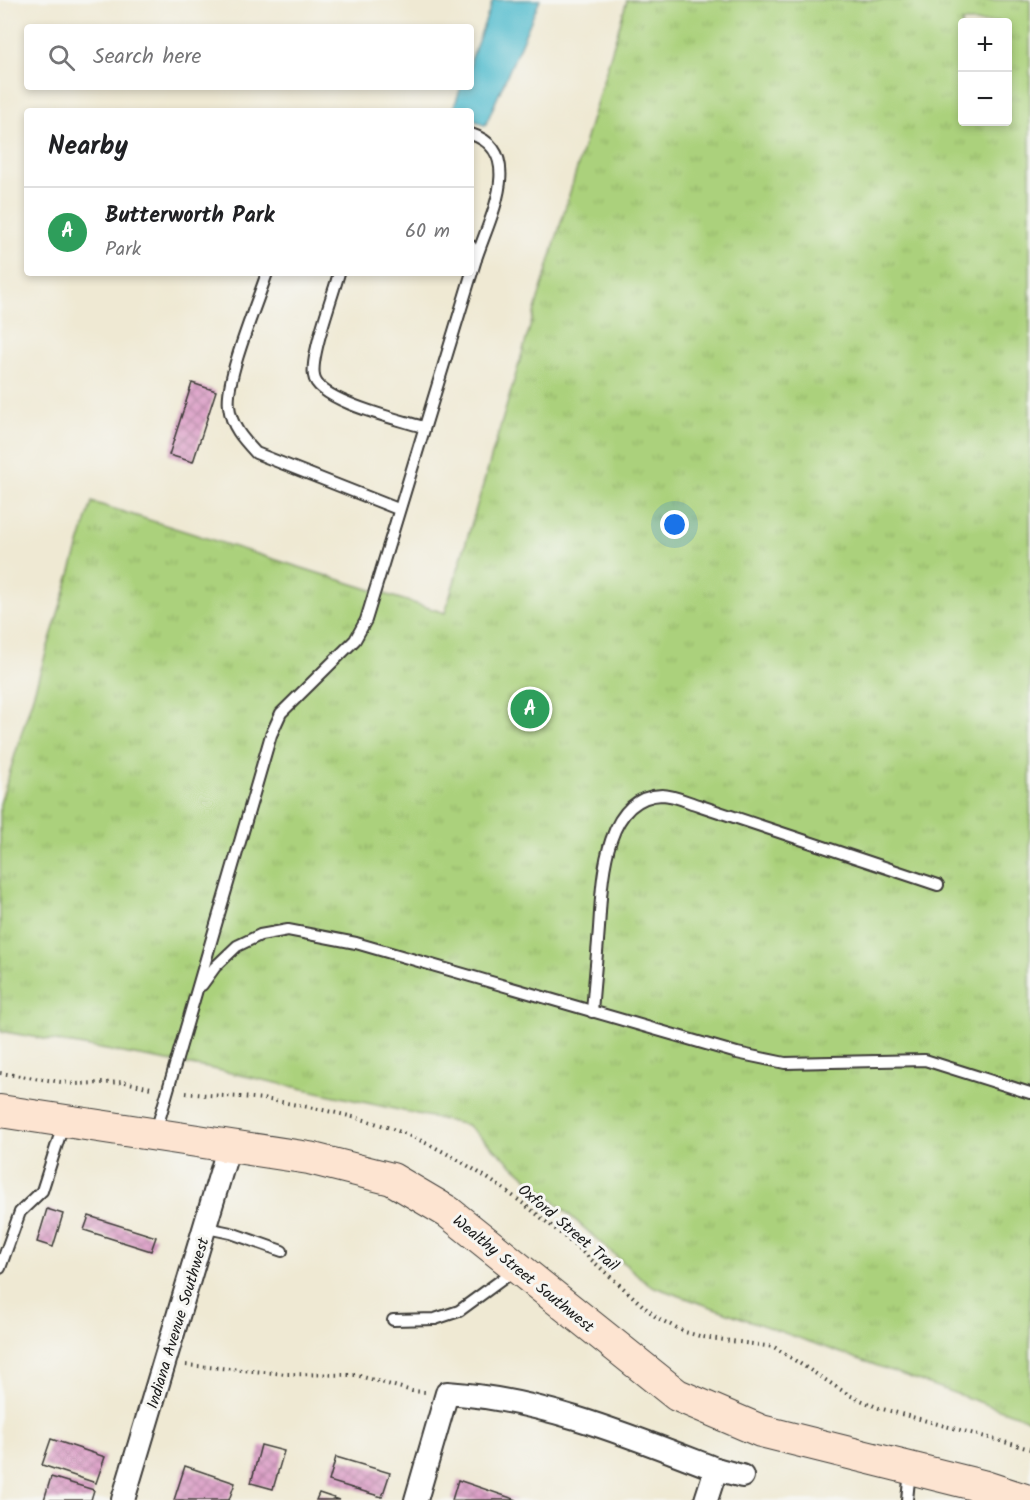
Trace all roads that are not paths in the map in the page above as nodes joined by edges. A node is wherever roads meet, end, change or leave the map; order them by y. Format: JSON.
{"nodes":[{"id":1,"x":474,"y":135,"type":"edge"},
{"id":2,"x":474,"y":254,"type":"edge"},
{"id":3,"x":476,"y":259,"type":"junction"},
{"id":4,"x":474,"y":265,"type":"edge"},
{"id":5,"x":266,"y":276,"type":"edge"},
{"id":6,"x":338,"y":276,"type":"edge"},
{"id":7,"x":471,"y":276,"type":"edge"},
{"id":8,"x":423,"y":427,"type":"junction"},
{"id":9,"x":398,"y":509,"type":"junction"},
{"id":10,"x":938,"y":885,"type":"dead end"},
{"id":11,"x":196,"y":993,"type":"junction"},
{"id":12,"x":592,"y":1012,"type":"junction"},
{"id":13,"x":1030,"y":1093,"type":"edge"},
{"id":14,"x":0,"y":1111,"type":"edge"},
{"id":15,"x":65,"y":1120,"type":"junction"},
{"id":16,"x":155,"y":1134,"type":"junction"},
{"id":17,"x":230,"y":1146,"type":"junction"},
{"id":18,"x":207,"y":1228,"type":"junction"},
{"id":19,"x":282,"y":1251,"type":"dead end"},
{"id":20,"x":0,"y":1268,"type":"edge"},
{"id":21,"x":517,"y":1268,"type":"junction"},
{"id":22,"x":393,"y":1320,"type":"dead end"},
{"id":23,"x":716,"y":1470,"type":"junction"},
{"id":24,"x":742,"y":1476,"type":"dead end"},
{"id":25,"x":909,"y":1485,"type":"edge"},
{"id":26,"x":123,"y":1500,"type":"edge"},
{"id":27,"x":416,"y":1500,"type":"edge"},
{"id":28,"x":706,"y":1500,"type":"edge"},
{"id":29,"x":1025,"y":1500,"type":"edge"}],
"edges":[{"from":1,"to":3,"type":"lane"},
{"from":2,"to":3,"type":"lane"},
{"from":3,"to":4,"type":"lane"},
{"from":5,"to":9,"type":"lane"},
{"from":6,"to":8,"type":"lane"},
{"from":7,"to":8,"type":"lane"},
{"from":8,"to":9,"type":"lane"},
{"from":9,"to":11,"type":"lane"},
{"from":10,"to":12,"type":"lane"},
{"from":11,"to":12,"type":"lane"},
{"from":11,"to":16,"type":"lane"},
{"from":12,"to":13,"type":"lane"},
{"from":14,"to":15,"type":"main road","name":"Wealthy Street Southwest"},
{"from":15,"to":16,"type":"main road","name":"Wealthy Street Southwest"},
{"from":15,"to":20,"type":"lane"},
{"from":16,"to":17,"type":"main road","name":"Wealthy Street Southwest"},
{"from":17,"to":18,"type":"street","name":"Indiana Avenue Southwest"},
{"from":17,"to":21,"type":"main road","name":"Wealthy Street Southwest"},
{"from":18,"to":19,"type":"lane"},
{"from":18,"to":26,"type":"street","name":"Indiana Avenue Southwest"},
{"from":21,"to":22,"type":"lane"},
{"from":21,"to":25,"type":"main road","name":"Wealthy Street Southwest"},
{"from":23,"to":24,"type":"street"},
{"from":23,"to":27,"type":"street"},
{"from":23,"to":28,"type":"street"},
{"from":25,"to":29,"type":"main road","name":"Wealthy Street Southwest"}]}
